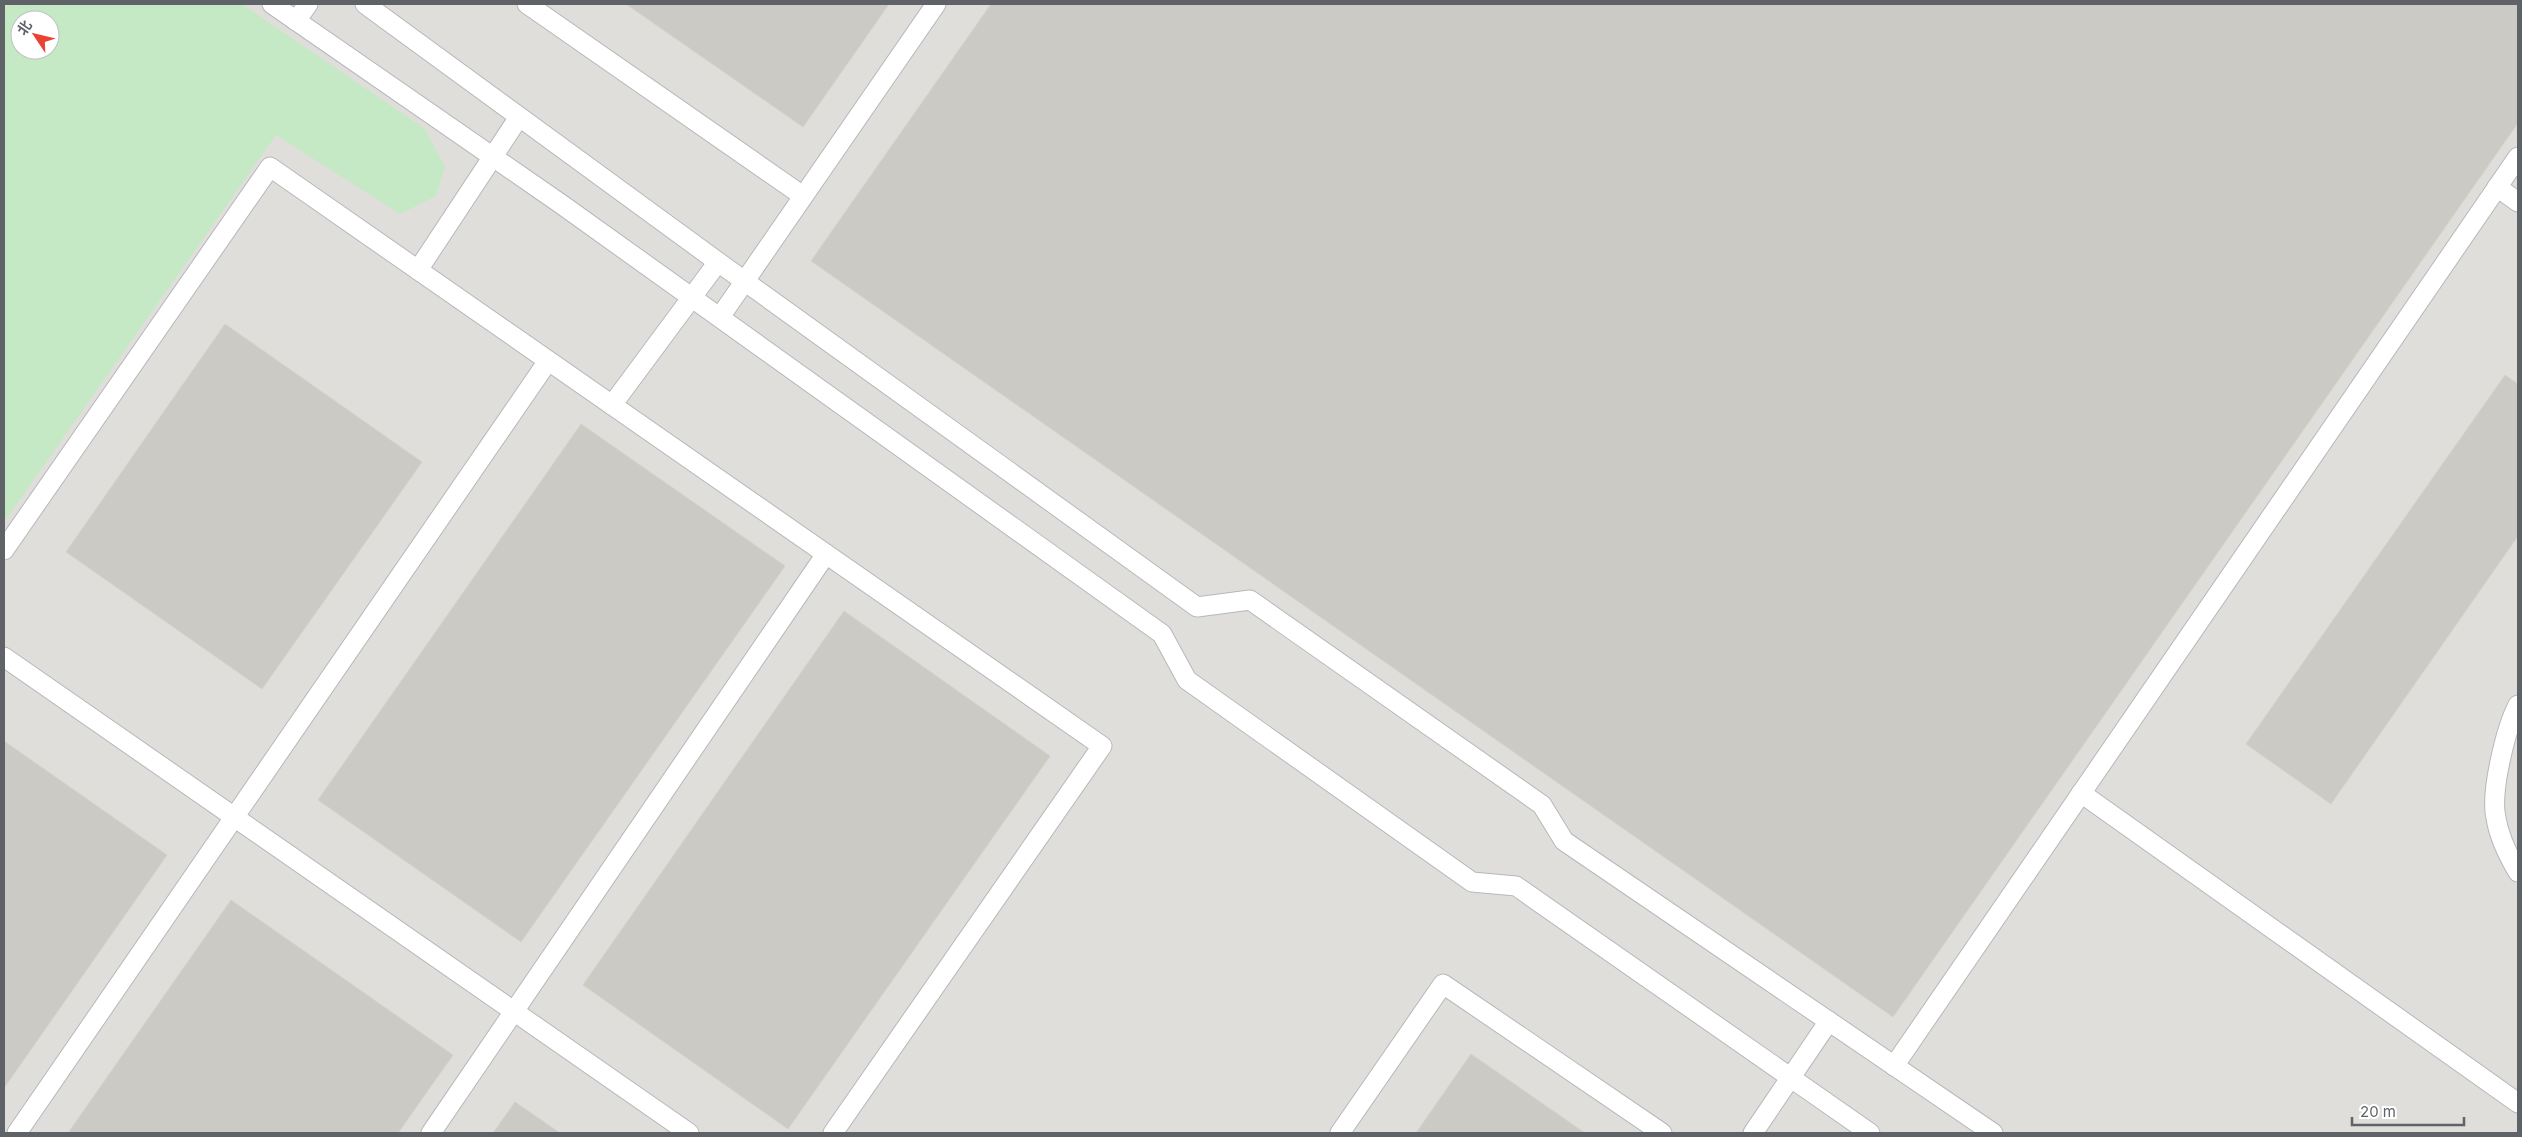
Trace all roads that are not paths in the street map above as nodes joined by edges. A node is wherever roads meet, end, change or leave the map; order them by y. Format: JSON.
{"nodes":[{"id":1,"x":272,"y":4,"type":"edge"},
{"id":2,"x":308,"y":4,"type":"edge"},
{"id":3,"x":364,"y":4,"type":"edge"},
{"id":4,"x":527,"y":4,"type":"edge"},
{"id":5,"x":936,"y":4,"type":"edge"},
{"id":6,"x":296,"y":21,"type":"junction"},
{"id":7,"x":519,"y":116,"type":"junction"},
{"id":8,"x":493,"y":156,"type":"junction"},
{"id":9,"x":2518,"y":156,"type":"edge"},
{"id":10,"x":2497,"y":188,"type":"junction"},
{"id":11,"x":803,"y":196,"type":"junction"},
{"id":12,"x":2518,"y":202,"type":"edge"},
{"id":13,"x":718,"y":262,"type":"junction"},
{"id":14,"x":418,"y":270,"type":"junction"},
{"id":15,"x":744,"y":281,"type":"junction"},
{"id":16,"x":692,"y":297,"type":"junction"},
{"id":17,"x":720,"y":317,"type":"junction"},
{"id":18,"x":548,"y":361,"type":"junction"},
{"id":19,"x":612,"y":405,"type":"junction"},
{"id":20,"x":4,"y":550,"type":"edge"},
{"id":21,"x":826,"y":554,"type":"junction"},
{"id":22,"x":4,"y":657,"type":"edge"},
{"id":23,"x":2518,"y":705,"type":"edge"},
{"id":24,"x":2081,"y":793,"type":"junction"},
{"id":25,"x":234,"y":818,"type":"junction"},
{"id":26,"x":2518,"y":872,"type":"edge"},
{"id":27,"x":514,"y":1011,"type":"junction"},
{"id":28,"x":1829,"y":1022,"type":"junction"},
{"id":29,"x":1894,"y":1066,"type":"junction"},
{"id":30,"x":1791,"y":1078,"type":"junction"},
{"id":31,"x":2518,"y":1103,"type":"edge"},
{"id":32,"x":18,"y":1133,"type":"edge"},
{"id":33,"x":431,"y":1133,"type":"edge"},
{"id":34,"x":689,"y":1133,"type":"edge"},
{"id":35,"x":833,"y":1133,"type":"edge"},
{"id":36,"x":1340,"y":1133,"type":"edge"},
{"id":37,"x":1662,"y":1133,"type":"edge"},
{"id":38,"x":1753,"y":1133,"type":"edge"},
{"id":39,"x":1870,"y":1133,"type":"edge"},
{"id":40,"x":1993,"y":1133,"type":"edge"}],
"edges":[{"from":1,"to":6,"type":"lane"},
{"from":2,"to":6,"type":"lane"},
{"from":3,"to":7,"type":"lane"},
{"from":4,"to":11,"type":"lane"},
{"from":5,"to":11,"type":"lane"},
{"from":6,"to":8,"type":"lane"},
{"from":7,"to":8,"type":"lane"},
{"from":7,"to":13,"type":"lane"},
{"from":8,"to":14,"type":"lane"},
{"from":8,"to":16,"type":"lane"},
{"from":9,"to":10,"type":"lane"},
{"from":10,"to":12,"type":"lane"},
{"from":10,"to":24,"type":"lane"},
{"from":11,"to":15,"type":"lane"},
{"from":13,"to":15,"type":"lane"},
{"from":13,"to":16,"type":"lane"},
{"from":14,"to":18,"type":"lane"},
{"from":14,"to":20,"type":"lane"},
{"from":15,"to":17,"type":"lane"},
{"from":15,"to":28,"type":"lane"},
{"from":16,"to":17,"type":"lane"},
{"from":16,"to":19,"type":"lane"},
{"from":17,"to":30,"type":"lane"},
{"from":18,"to":19,"type":"lane"},
{"from":18,"to":25,"type":"lane"},
{"from":19,"to":21,"type":"lane"},
{"from":21,"to":27,"type":"lane"},
{"from":21,"to":35,"type":"lane"},
{"from":22,"to":25,"type":"lane"},
{"from":23,"to":26,"type":"lane"},
{"from":24,"to":29,"type":"lane"},
{"from":24,"to":31,"type":"lane"},
{"from":25,"to":27,"type":"lane"},
{"from":25,"to":32,"type":"lane"},
{"from":27,"to":33,"type":"lane"},
{"from":27,"to":34,"type":"lane"},
{"from":28,"to":29,"type":"lane"},
{"from":28,"to":30,"type":"lane"},
{"from":29,"to":40,"type":"lane"},
{"from":30,"to":38,"type":"lane"},
{"from":30,"to":39,"type":"lane"},
{"from":36,"to":37,"type":"lane"}]}
